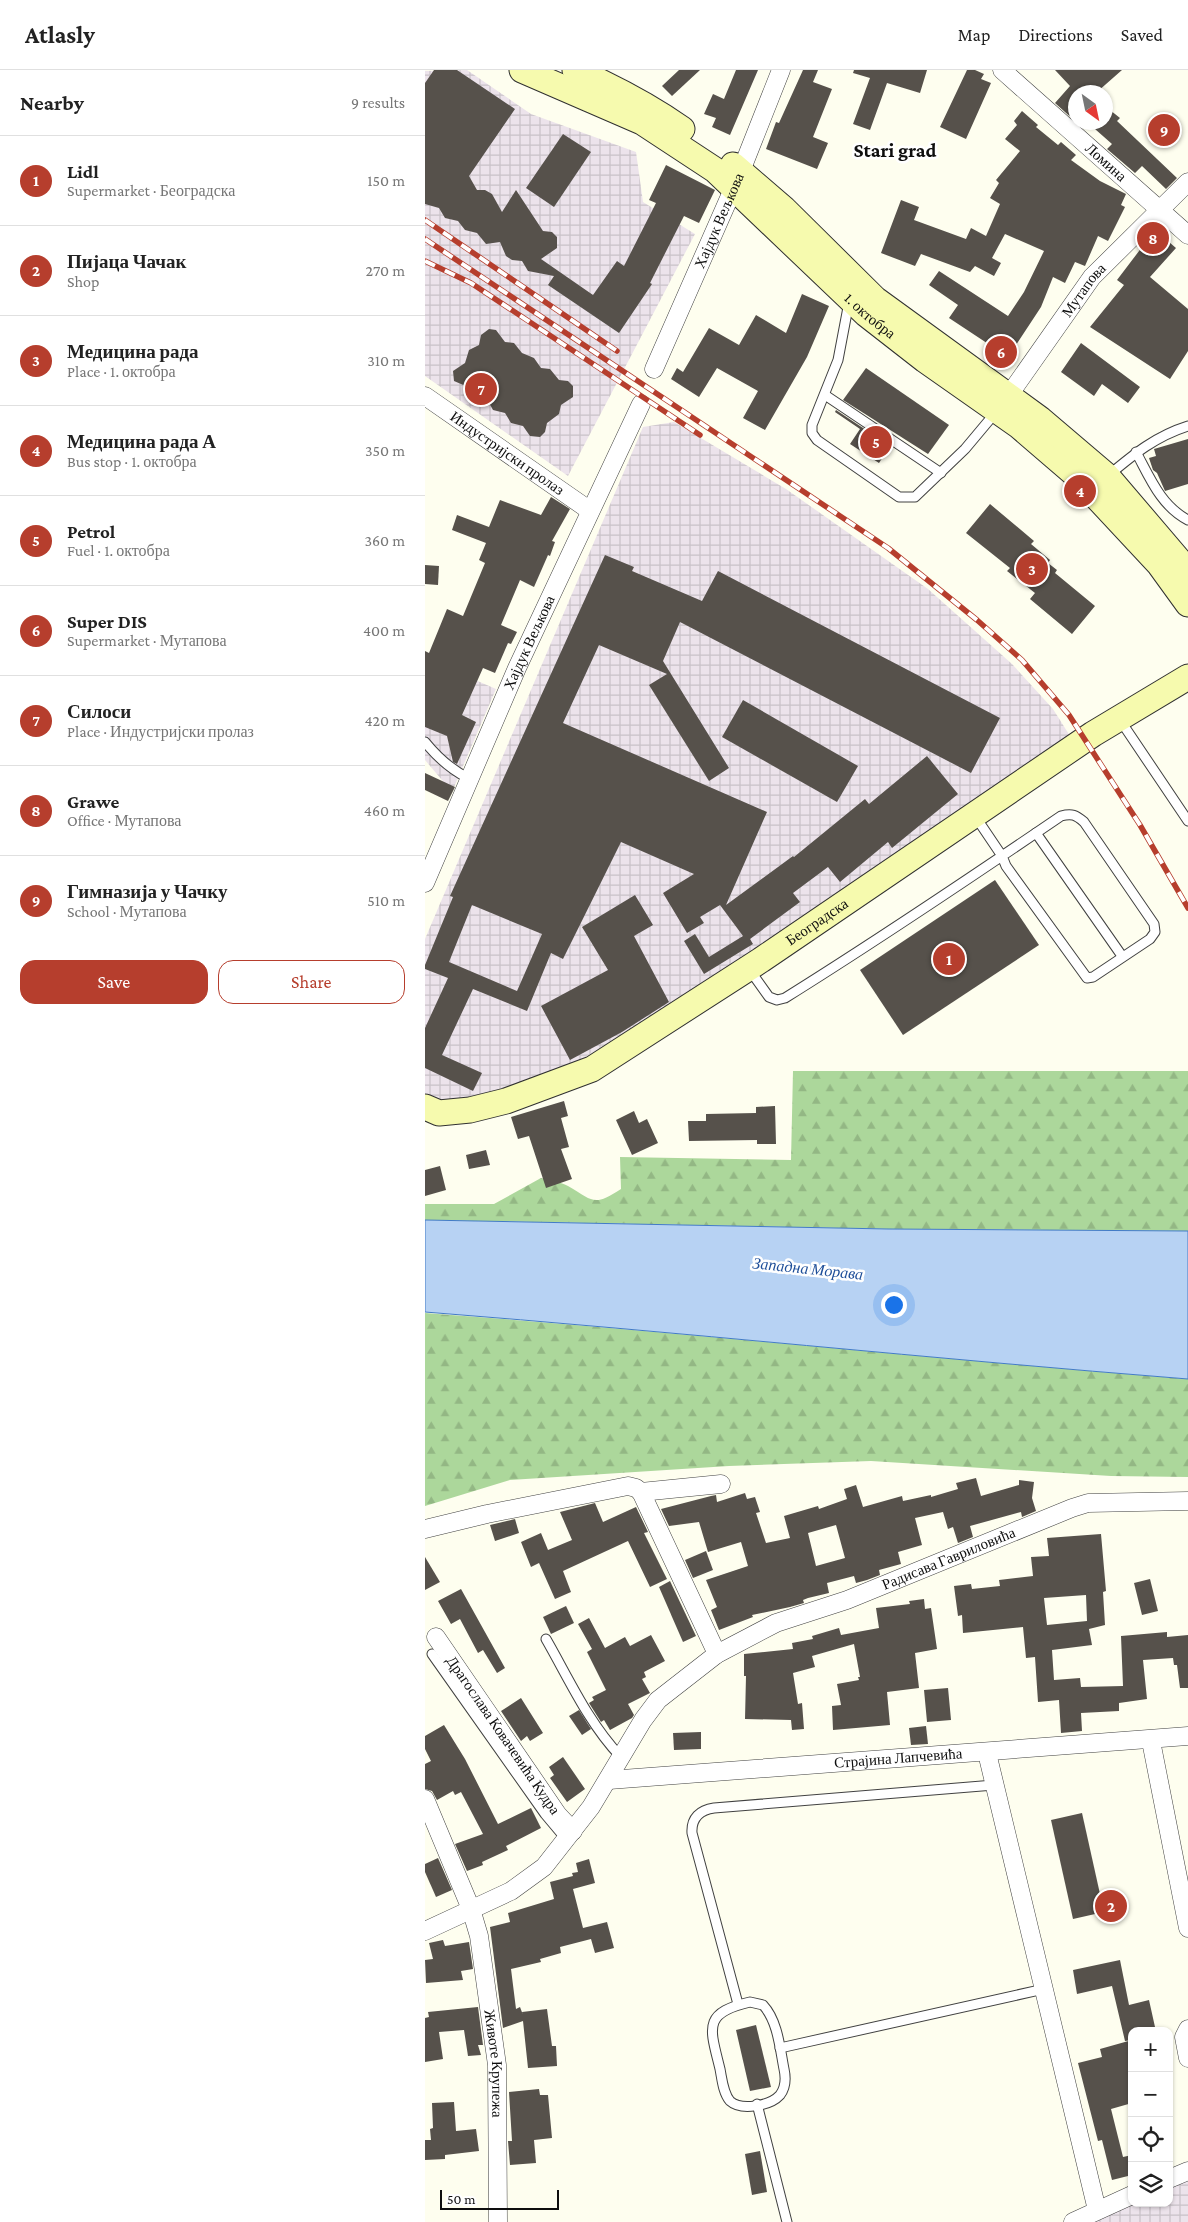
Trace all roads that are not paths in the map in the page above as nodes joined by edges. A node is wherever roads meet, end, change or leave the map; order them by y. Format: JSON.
{"nodes":[{"id":1,"x":522,"y":70,"type":"edge"},
{"id":2,"x":575,"y":70,"type":"edge"},
{"id":3,"x":781,"y":70,"type":"edge"},
{"id":4,"x":1002,"y":70,"type":"edge"},
{"id":5,"x":737,"y":178,"type":"junction"},
{"id":6,"x":1188,"y":182,"type":"edge"},
{"id":7,"x":1158,"y":209,"type":"junction"},
{"id":8,"x":758,"y":211,"type":"junction"},
{"id":9,"x":720,"y":217,"type":"junction"},
{"id":10,"x":1188,"y":235,"type":"edge"},
{"id":11,"x":850,"y":299,"type":"junction"},
{"id":12,"x":654,"y":370,"type":"dead end"},
{"id":13,"x":825,"y":395,"type":"junction"},
{"id":14,"x":425,"y":396,"type":"edge"},
{"id":15,"x":641,"y":404,"type":"dead end"},
{"id":16,"x":1003,"y":404,"type":"junction"},
{"id":17,"x":1188,"y":426,"type":"edge"},
{"id":18,"x":1136,"y":452,"type":"junction"},
{"id":19,"x":941,"y":473,"type":"junction"},
{"id":20,"x":1107,"y":476,"type":"junction"},
{"id":21,"x":589,"y":510,"type":"junction"},
{"id":22,"x":1188,"y":520,"type":"edge"},
{"id":23,"x":1188,"y":571,"type":"edge"},
{"id":24,"x":1188,"y":604,"type":"edge"},
{"id":25,"x":1188,"y":677,"type":"edge"},
{"id":26,"x":1118,"y":718,"type":"junction"},
{"id":27,"x":425,"y":742,"type":"edge"},
{"id":28,"x":468,"y":778,"type":"junction"},
{"id":29,"x":974,"y":814,"type":"junction"},
{"id":30,"x":1188,"y":821,"type":"edge"},
{"id":31,"x":1036,"y":833,"type":"junction"},
{"id":32,"x":1002,"y":856,"type":"junction"},
{"id":33,"x":425,"y":883,"type":"edge"},
{"id":34,"x":1122,"y":956,"type":"junction"},
{"id":35,"x":748,"y":968,"type":"junction"},
{"id":36,"x":425,"y":1107,"type":"edge"},
{"id":37,"x":721,"y":1484,"type":"dead end"},
{"id":38,"x":641,"y":1492,"type":"junction"},
{"id":39,"x":1188,"y":1502,"type":"edge"},
{"id":40,"x":425,"y":1529,"type":"edge"},
{"id":41,"x":546,"y":1639,"type":"dead end"},
{"id":42,"x":434,"y":1646,"type":"dead end"},
{"id":43,"x":717,"y":1654,"type":"junction"},
{"id":44,"x":1188,"y":1736,"type":"edge"},
{"id":45,"x":1151,"y":1741,"type":"junction"},
{"id":46,"x":987,"y":1752,"type":"junction"},
{"id":47,"x":620,"y":1756,"type":"junction"},
{"id":48,"x":609,"y":1780,"type":"junction"},
{"id":49,"x":994,"y":1785,"type":"junction"},
{"id":50,"x":425,"y":1799,"type":"edge"},
{"id":51,"x":569,"y":1835,"type":"junction"},
{"id":52,"x":471,"y":1909,"type":"junction"},
{"id":53,"x":1188,"y":1928,"type":"edge"},
{"id":54,"x":425,"y":1931,"type":"edge"},
{"id":55,"x":1044,"y":1989,"type":"junction"},
{"id":56,"x":738,"y":2004,"type":"junction"},
{"id":57,"x":1188,"y":2029,"type":"edge"},
{"id":58,"x":780,"y":2048,"type":"junction"},
{"id":59,"x":1188,"y":2058,"type":"edge"},
{"id":60,"x":757,"y":2104,"type":"junction"},
{"id":61,"x":1188,"y":2171,"type":"edge"},
{"id":62,"x":1173,"y":2177,"type":"edge"},
{"id":63,"x":1128,"y":2197,"type":"edge"},
{"id":64,"x":1097,"y":2210,"type":"junction"},
{"id":65,"x":498,"y":2222,"type":"edge"},
{"id":66,"x":787,"y":2222,"type":"edge"},
{"id":67,"x":1073,"y":2222,"type":"edge"}],
"edges":[{"from":1,"to":5,"type":"main road","name":"1. октобра"},
{"from":2,"to":5,"type":"main road","name":"1. октобра"},
{"from":3,"to":5,"type":"street","name":"Хајдук Вељкова"},
{"from":4,"to":7,"type":"street","name":"Ломина"},
{"from":5,"to":8,"type":"main road","name":"1. октобра"},
{"from":5,"to":9,"type":"street","name":"Хајдук Вељкова"},
{"from":5,"to":16,"type":"main road","name":"1. октобра"},
{"from":6,"to":7,"type":"street","name":"Мутапова"},
{"from":7,"to":10,"type":"street","name":"Ломина"},
{"from":7,"to":16,"type":"street","name":"Мутапова"},
{"from":8,"to":9,"type":"street"},
{"from":8,"to":11,"type":"main road","name":"1. октобра"},
{"from":9,"to":12,"type":"street","name":"Хајдук Вељкова"},
{"from":11,"to":13,"type":"lane"},
{"from":11,"to":16,"type":"main road","name":"1. октобра"},
{"from":13,"to":19,"type":"lane"},
{"from":13,"to":19,"type":"lane"},
{"from":14,"to":21,"type":"street","name":"Индустријски пролаз"},
{"from":15,"to":21,"type":"street","name":"Хајдук Вељкова"},
{"from":16,"to":19,"type":"lane"},
{"from":16,"to":20,"type":"main road","name":"1. октобра"},
{"from":16,"to":24,"type":"main road","name":"1. октобра"},
{"from":17,"to":18,"type":"lane"},
{"from":18,"to":20,"type":"lane"},
{"from":18,"to":22,"type":"lane"},
{"from":20,"to":23,"type":"main road","name":"1. октобра"},
{"from":21,"to":28,"type":"street","name":"Хајдук Вељкова"},
{"from":25,"to":26,"type":"main road","name":"Београдска"},
{"from":26,"to":29,"type":"main road","name":"Београдска"},
{"from":26,"to":30,"type":"lane"},
{"from":27,"to":28,"type":"lane"},
{"from":28,"to":33,"type":"street","name":"Хајдук Вељкова"},
{"from":29,"to":32,"type":"lane"},
{"from":29,"to":35,"type":"main road","name":"Београдска"},
{"from":31,"to":32,"type":"lane"},
{"from":31,"to":34,"type":"lane"},
{"from":31,"to":34,"type":"lane"},
{"from":32,"to":34,"type":"lane"},
{"from":32,"to":35,"type":"lane"},
{"from":35,"to":36,"type":"main road","name":"Београдска"},
{"from":37,"to":38,"type":"street"},
{"from":38,"to":40,"type":"street"},
{"from":38,"to":43,"type":"street"},
{"from":39,"to":43,"type":"street","name":"Радисава Гавриловића"},
{"from":41,"to":47,"type":"lane"},
{"from":42,"to":51,"type":"street","name":"Драгослава Ковачевића Кудра"},
{"from":43,"to":47,"type":"street","name":"Радисава Гавриловића"},
{"from":44,"to":45,"type":"street","name":"Страјина Лапчевића"},
{"from":45,"to":46,"type":"street","name":"Страјина Лапчевића"},
{"from":45,"to":53,"type":"street"},
{"from":46,"to":48,"type":"street","name":"Страјина Лапчевића"},
{"from":46,"to":49,"type":"street"},
{"from":47,"to":48,"type":"street","name":"Радисава Гавриловића"},
{"from":48,"to":51,"type":"street","name":"Драгослава Ковачевића Кудра"},
{"from":49,"to":55,"type":"street"},
{"from":49,"to":56,"type":"lane"},
{"from":50,"to":52,"type":"street"},
{"from":51,"to":52,"type":"street","name":"Драгослава Ковачевића Кудра"},
{"from":52,"to":54,"type":"street","name":"Драгослава Ковачевића Кудра"},
{"from":52,"to":65,"type":"street","name":"Животе Крупежа"},
{"from":55,"to":58,"type":"lane"},
{"from":55,"to":64,"type":"street"},
{"from":56,"to":58,"type":"lane"},
{"from":56,"to":60,"type":"lane"},
{"from":57,"to":59,"type":"street"},
{"from":58,"to":60,"type":"lane"},
{"from":60,"to":66,"type":"lane"},
{"from":61,"to":62,"type":"street"},
{"from":63,"to":64,"type":"street"},
{"from":64,"to":67,"type":"street"}]}
